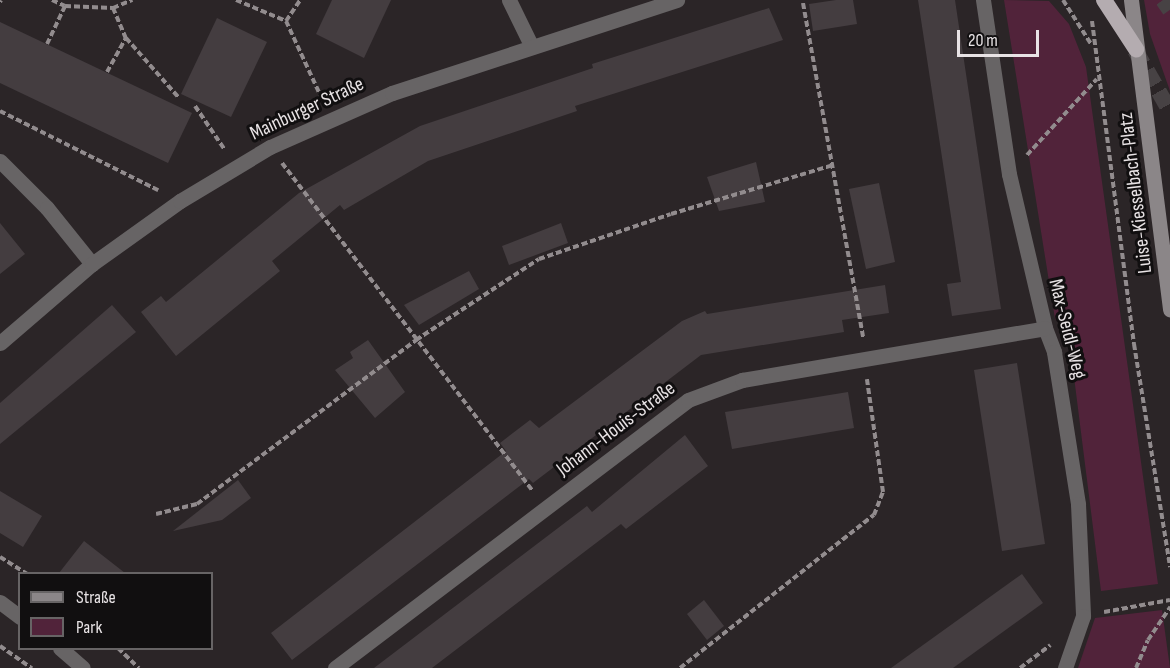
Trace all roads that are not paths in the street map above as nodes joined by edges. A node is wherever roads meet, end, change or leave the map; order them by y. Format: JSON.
{"nodes":[{"id":1,"x":509,"y":0,"type":"edge"},
{"id":2,"x":677,"y":0,"type":"edge"},
{"id":3,"x":983,"y":0,"type":"edge"},
{"id":4,"x":1104,"y":0,"type":"edge"},
{"id":5,"x":1131,"y":0,"type":"edge"},
{"id":6,"x":532,"y":47,"type":"junction"},
{"id":7,"x":1136,"y":50,"type":"junction"},
{"id":8,"x":0,"y":161,"type":"edge"},
{"id":9,"x":92,"y":264,"type":"junction"},
{"id":10,"x":1170,"y":310,"type":"edge"},
{"id":11,"x":1045,"y":328,"type":"junction"},
{"id":12,"x":0,"y":343,"type":"edge"},
{"id":13,"x":0,"y":602,"type":"edge"},
{"id":14,"x":18,"y":616,"type":"edge"},
{"id":15,"x":62,"y":650,"type":"edge"},
{"id":16,"x":83,"y":668,"type":"edge"},
{"id":17,"x":335,"y":668,"type":"edge"},
{"id":18,"x":1065,"y":668,"type":"edge"}],
"edges":[{"from":1,"to":6,"type":"street"},
{"from":2,"to":6,"type":"street","name":"Mainburger Straße"},
{"from":3,"to":11,"type":"street","name":"Max-Seidl-Weg"},
{"from":4,"to":7,"type":"highway"},
{"from":5,"to":7,"type":"main road","name":"Luise-Kiesselbach-Platz"},
{"from":6,"to":9,"type":"street","name":"Mainburger Straße"},
{"from":7,"to":10,"type":"main road","name":"Luise-Kiesselbach-Platz"},
{"from":8,"to":9,"type":"street"},
{"from":9,"to":12,"type":"street","name":"Mainburger Straße"},
{"from":11,"to":17,"type":"street","name":"Johann-Houis-Straße"},
{"from":11,"to":18,"type":"street","name":"Max-Seidl-Weg"},
{"from":13,"to":14,"type":"street"},
{"from":15,"to":16,"type":"street"}]}
